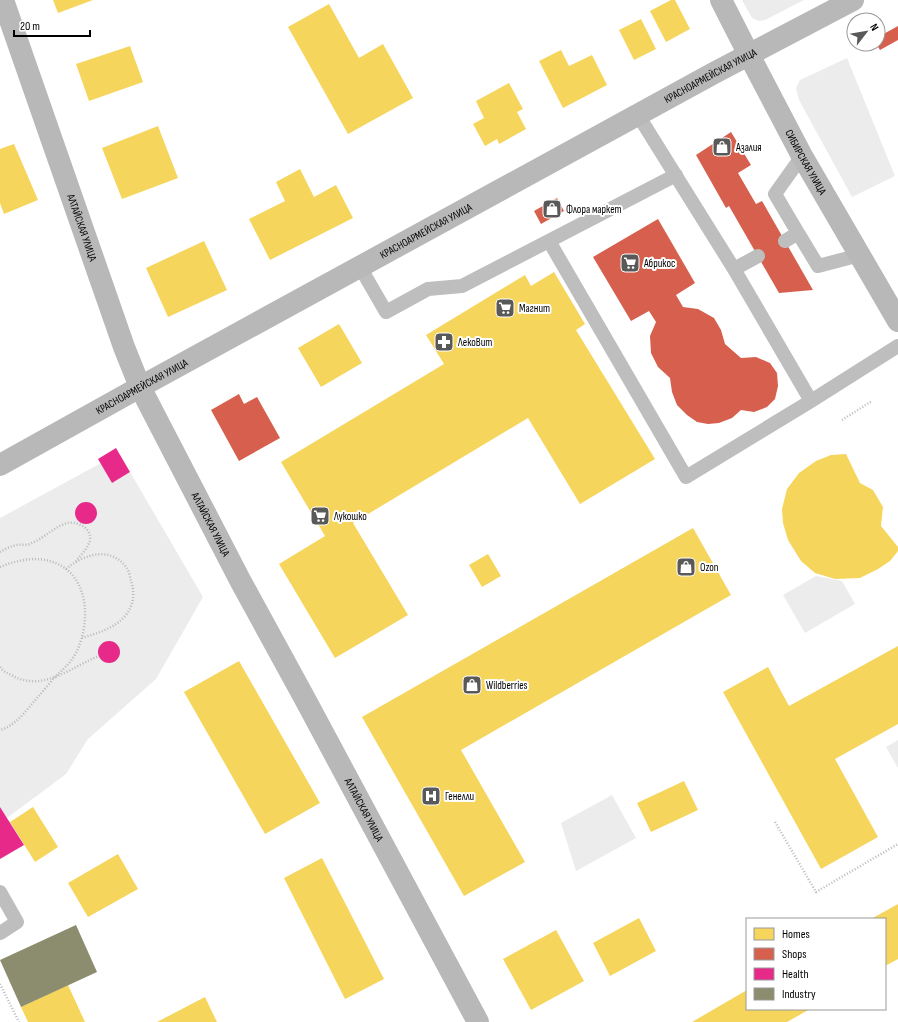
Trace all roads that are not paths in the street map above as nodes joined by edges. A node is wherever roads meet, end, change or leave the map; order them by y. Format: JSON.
{"nodes":[{"id":1,"x":3,"y":0,"type":"edge"},
{"id":2,"x":721,"y":0,"type":"edge"},
{"id":3,"x":853,"y":0,"type":"edge"},
{"id":4,"x":828,"y":6,"type":"edge"},
{"id":5,"x":749,"y":55,"type":"junction"},
{"id":6,"x":638,"y":115,"type":"junction"},
{"id":7,"x":802,"y":156,"type":"junction"},
{"id":8,"x":676,"y":175,"type":"junction"},
{"id":9,"x":798,"y":233,"type":"junction"},
{"id":10,"x":785,"y":240,"type":"dead end"},
{"id":11,"x":549,"y":241,"type":"junction"},
{"id":12,"x":860,"y":255,"type":"junction"},
{"id":13,"x":758,"y":256,"type":"dead end"},
{"id":14,"x":360,"y":267,"type":"junction"},
{"id":15,"x":734,"y":269,"type":"junction"},
{"id":16,"x":898,"y":321,"type":"edge"},
{"id":17,"x":898,"y":346,"type":"edge"},
{"id":18,"x":140,"y":387,"type":"junction"},
{"id":19,"x":811,"y":401,"type":"junction"},
{"id":20,"x":0,"y":465,"type":"edge"},
{"id":21,"x":0,"y":892,"type":"edge"},
{"id":22,"x":0,"y":933,"type":"edge"},
{"id":23,"x":478,"y":1022,"type":"edge"}],
"edges":[{"from":1,"to":18,"type":"main road","name":"АЛТАЙСКАЯ УЛИЦА"},
{"from":2,"to":5,"type":"main road","name":"СИБИРСКАЯ УЛИЦА"},
{"from":3,"to":4,"type":"main road","name":"КРАСНОАРМЕЙСКАЯ УЛИЦА"},
{"from":4,"to":5,"type":"main road","name":"КРАСНОАРМЕЙСКАЯ УЛИЦА"},
{"from":5,"to":6,"type":"main road","name":"КРАСНОАРМЕЙСКАЯ УЛИЦА"},
{"from":5,"to":7,"type":"main road","name":"СИБИРСКАЯ УЛИЦА"},
{"from":6,"to":8,"type":"lane"},
{"from":6,"to":14,"type":"main road","name":"КРАСНОАРМЕЙСКАЯ УЛИЦА"},
{"from":7,"to":9,"type":"lane"},
{"from":7,"to":12,"type":"main road","name":"СИБИРСКАЯ УЛИЦА"},
{"from":8,"to":11,"type":"lane"},
{"from":8,"to":15,"type":"lane"},
{"from":9,"to":10,"type":"lane"},
{"from":9,"to":12,"type":"lane"},
{"from":11,"to":14,"type":"lane"},
{"from":11,"to":19,"type":"lane"},
{"from":12,"to":16,"type":"main road","name":"СИБИРСКАЯ УЛИЦА"},
{"from":13,"to":15,"type":"lane"},
{"from":14,"to":18,"type":"main road","name":"КРАСНОАРМЕЙСКАЯ УЛИЦА"},
{"from":15,"to":19,"type":"lane"},
{"from":17,"to":19,"type":"lane"},
{"from":18,"to":20,"type":"main road","name":"КРАСНОАРМЕЙСКАЯ УЛИЦА"},
{"from":18,"to":23,"type":"main road","name":"АЛТАЙСКАЯ УЛИЦА"},
{"from":21,"to":22,"type":"lane"}]}
